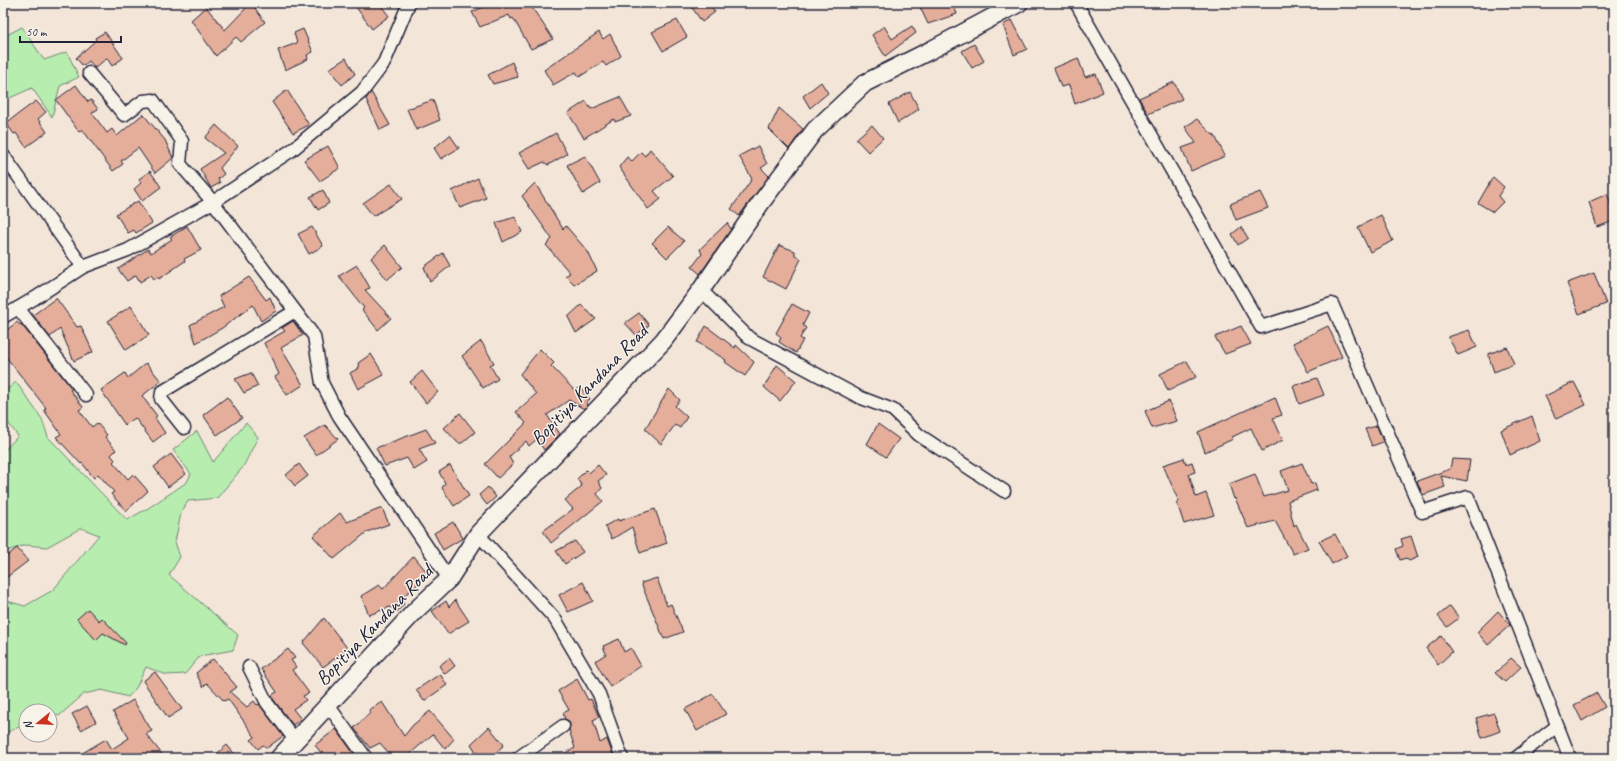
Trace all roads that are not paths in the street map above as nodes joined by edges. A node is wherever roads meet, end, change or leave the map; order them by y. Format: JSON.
{"nodes":[{"id":1,"x":409,"y":3,"type":"edge"},
{"id":2,"x":1019,"y":3,"type":"edge"},
{"id":3,"x":1076,"y":3,"type":"edge"},
{"id":4,"x":89,"y":73,"type":"dead end"},
{"id":5,"x":3,"y":155,"type":"edge"},
{"id":6,"x":214,"y":202,"type":"junction"},
{"id":7,"x":83,"y":267,"type":"junction"},
{"id":8,"x":701,"y":290,"type":"junction"},
{"id":9,"x":18,"y":308,"type":"junction"},
{"id":10,"x":295,"y":311,"type":"junction"},
{"id":11,"x":3,"y":317,"type":"edge"},
{"id":12,"x":86,"y":395,"type":"dead end"},
{"id":13,"x":184,"y":428,"type":"dead end"},
{"id":14,"x":1004,"y":491,"type":"dead end"},
{"id":15,"x":478,"y":534,"type":"junction"},
{"id":16,"x":449,"y":579,"type":"junction"},
{"id":17,"x":249,"y":667,"type":"dead end"},
{"id":18,"x":328,"y":705,"type":"junction"},
{"id":19,"x":563,"y":726,"type":"dead end"},
{"id":20,"x":1557,"y":726,"type":"junction"},
{"id":21,"x":295,"y":740,"type":"junction"},
{"id":22,"x":279,"y":758,"type":"edge"},
{"id":23,"x":366,"y":758,"type":"edge"},
{"id":24,"x":518,"y":758,"type":"edge"},
{"id":25,"x":622,"y":758,"type":"edge"},
{"id":26,"x":1516,"y":758,"type":"edge"},
{"id":27,"x":1570,"y":758,"type":"edge"}],
"edges":[{"from":1,"to":6,"type":"street"},
{"from":2,"to":8,"type":"main road","name":"Bopitiya Kandana Road"},
{"from":3,"to":20,"type":"street"},
{"from":4,"to":6,"type":"street"},
{"from":5,"to":7,"type":"street"},
{"from":6,"to":7,"type":"street"},
{"from":6,"to":10,"type":"street"},
{"from":7,"to":9,"type":"street"},
{"from":8,"to":14,"type":"street"},
{"from":8,"to":15,"type":"main road","name":"Bopitiya Kandana Road"},
{"from":9,"to":11,"type":"street"},
{"from":9,"to":12,"type":"street"},
{"from":10,"to":13,"type":"street"},
{"from":10,"to":16,"type":"street"},
{"from":15,"to":16,"type":"main road","name":"Bopitiya Kandana Road"},
{"from":15,"to":25,"type":"street"},
{"from":16,"to":18,"type":"main road","name":"Bopitiya Kandana Road"},
{"from":17,"to":21,"type":"street"},
{"from":18,"to":21,"type":"main road","name":"Bopitiya Kandana Road"},
{"from":18,"to":23,"type":"street"},
{"from":19,"to":24,"type":"street"},
{"from":20,"to":26,"type":"street"},
{"from":20,"to":27,"type":"street"},
{"from":21,"to":22,"type":"main road","name":"Bopitiya Kandana Road"}]}
